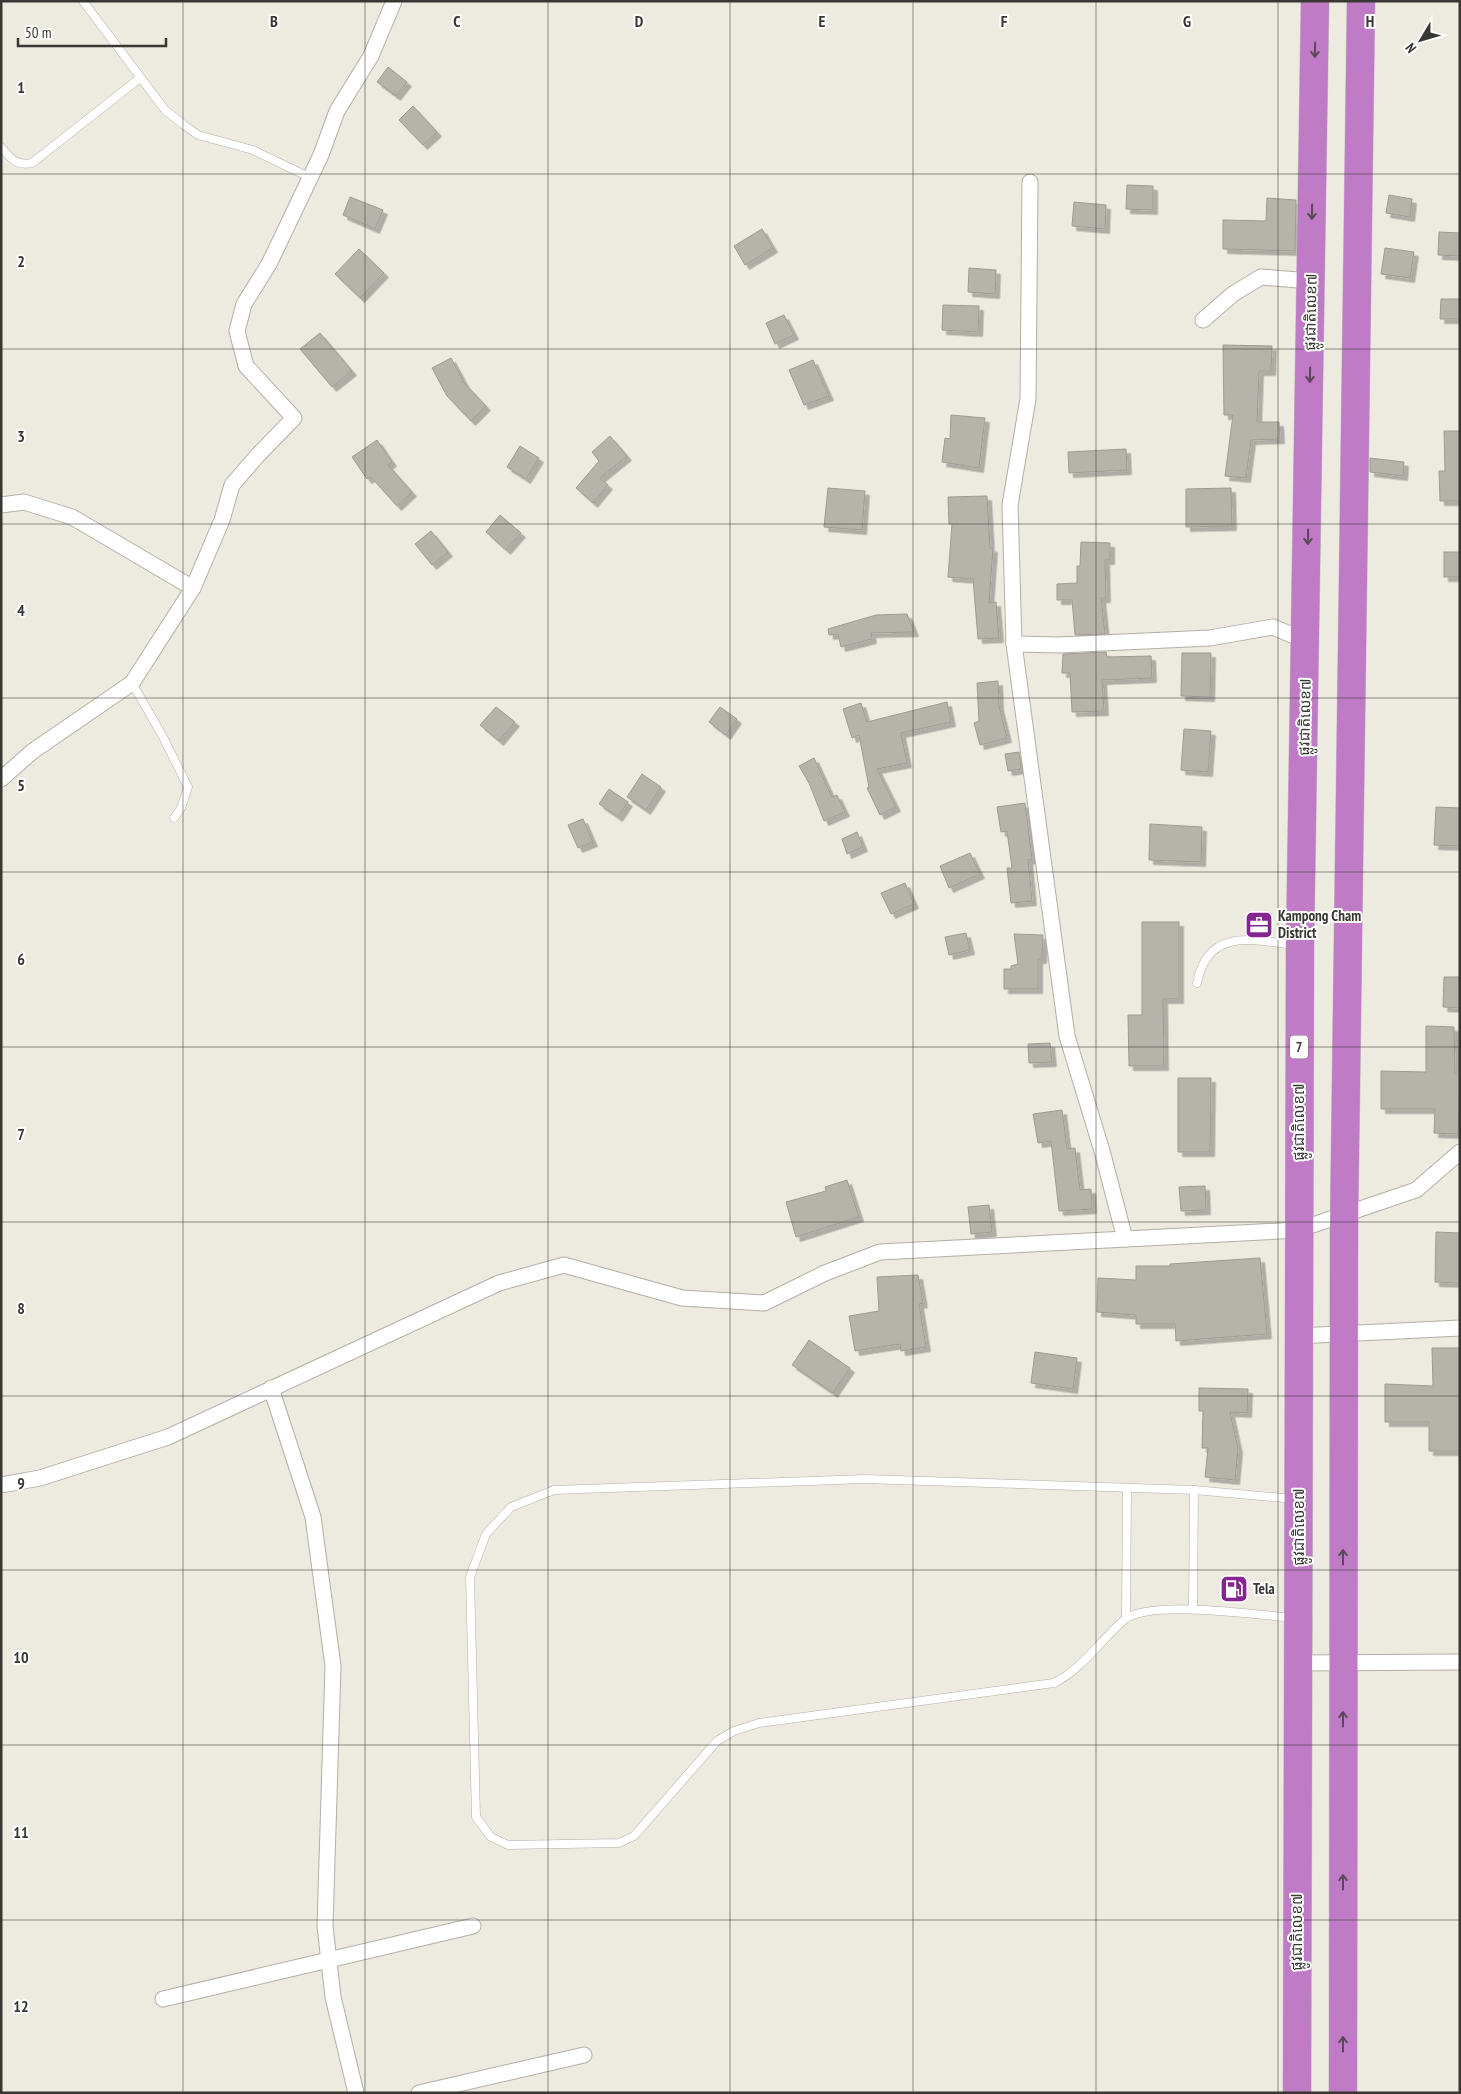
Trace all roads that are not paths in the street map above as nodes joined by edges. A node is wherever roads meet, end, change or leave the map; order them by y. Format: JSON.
{"nodes":[{"id":1,"x":83,"y":1,"type":"edge"},
{"id":2,"x":394,"y":1,"type":"edge"},
{"id":3,"x":1316,"y":1,"type":"edge"},
{"id":4,"x":1361,"y":1,"type":"edge"},
{"id":5,"x":140,"y":78,"type":"junction"},
{"id":6,"x":1,"y":148,"type":"edge"},
{"id":7,"x":309,"y":177,"type":"junction"},
{"id":8,"x":1030,"y":182,"type":"dead end"},
{"id":9,"x":1311,"y":281,"type":"junction"},
{"id":10,"x":1203,"y":320,"type":"dead end"},
{"id":11,"x":1,"y":506,"type":"edge"},
{"id":12,"x":193,"y":588,"type":"junction"},
{"id":13,"x":1306,"y":641,"type":"junction"},
{"id":14,"x":1014,"y":644,"type":"junction"},
{"id":15,"x":132,"y":683,"type":"junction"},
{"id":16,"x":1,"y":779,"type":"edge"},
{"id":17,"x":174,"y":818,"type":"dead end"},
{"id":18,"x":1300,"y":945,"type":"junction"},
{"id":19,"x":1197,"y":983,"type":"dead end"},
{"id":20,"x":1460,"y":1152,"type":"edge"},
{"id":21,"x":1298,"y":1230,"type":"junction"},
{"id":22,"x":1125,"y":1239,"type":"junction"},
{"id":23,"x":1460,"y":1328,"type":"edge"},
{"id":24,"x":1298,"y":1336,"type":"junction"},
{"id":25,"x":271,"y":1388,"type":"junction"},
{"id":26,"x":1,"y":1485,"type":"edge"},
{"id":27,"x":1127,"y":1488,"type":"junction"},
{"id":28,"x":1194,"y":1490,"type":"junction"},
{"id":29,"x":1299,"y":1500,"type":"junction"},
{"id":30,"x":1193,"y":1610,"type":"junction"},
{"id":31,"x":1126,"y":1618,"type":"junction"},
{"id":32,"x":1298,"y":1619,"type":"junction"},
{"id":33,"x":1460,"y":1662,"type":"edge"},
{"id":34,"x":1298,"y":1663,"type":"junction"},
{"id":35,"x":473,"y":1926,"type":"dead end"},
{"id":36,"x":329,"y":1960,"type":"junction"},
{"id":37,"x":163,"y":1999,"type":"dead end"},
{"id":38,"x":584,"y":2055,"type":"dead end"},
{"id":39,"x":356,"y":2093,"type":"edge"},
{"id":40,"x":419,"y":2093,"type":"edge"},
{"id":41,"x":1297,"y":2093,"type":"edge"},
{"id":42,"x":1343,"y":2093,"type":"edge"}],
"edges":[{"from":1,"to":5,"type":"lane"},
{"from":2,"to":7,"type":"street"},
{"from":3,"to":9,"type":"highway","name":"ផ្លូវជាតិលេខ៧","number":"7","one_way":true},
{"from":42,"to":4,"type":"highway","one_way":true},
{"from":5,"to":6,"type":"lane"},
{"from":5,"to":7,"type":"lane"},
{"from":7,"to":12,"type":"street"},
{"from":8,"to":14,"type":"street"},
{"from":9,"to":10,"type":"street"},
{"from":9,"to":13,"type":"highway","name":"ផ្លូវជាតិលេខ៧","number":"7","one_way":true},
{"from":11,"to":12,"type":"street"},
{"from":12,"to":15,"type":"street"},
{"from":13,"to":14,"type":"street"},
{"from":13,"to":18,"type":"highway","name":"ផ្លូវជាតិលេខ៧","number":"7"},
{"from":14,"to":22,"type":"street"},
{"from":15,"to":16,"type":"street"},
{"from":15,"to":17,"type":"lane"},
{"from":18,"to":19,"type":"lane"},
{"from":18,"to":21,"type":"highway","name":"ផ្លូវជាតិលេខ៧","number":"7"},
{"from":20,"to":21,"type":"street"},
{"from":21,"to":22,"type":"street"},
{"from":21,"to":24,"type":"highway","name":"ផ្លូវជាតិលេខ៧","number":"7"},
{"from":22,"to":25,"type":"street"},
{"from":23,"to":24,"type":"street"},
{"from":24,"to":29,"type":"highway","name":"ផ្លូវជាតិលេខ៧","number":"7"},
{"from":25,"to":26,"type":"street"},
{"from":25,"to":36,"type":"street"},
{"from":27,"to":28,"type":"lane"},
{"from":27,"to":31,"type":"lane"},
{"from":27,"to":31,"type":"lane"},
{"from":28,"to":29,"type":"lane"},
{"from":28,"to":30,"type":"lane"},
{"from":29,"to":32,"type":"highway","name":"ផ្លូវជាតិលេខ៧","number":"7"},
{"from":30,"to":31,"type":"lane"},
{"from":30,"to":32,"type":"lane"},
{"from":32,"to":34,"type":"highway","name":"ផ្លូវជាតិលេខ៧","number":"7"},
{"from":33,"to":34,"type":"street"},
{"from":34,"to":41,"type":"highway","name":"ផ្លូវជាតិលេខ៧","number":"7"},
{"from":35,"to":36,"type":"street"},
{"from":36,"to":37,"type":"street"},
{"from":36,"to":39,"type":"street"},
{"from":38,"to":40,"type":"street"}]}
